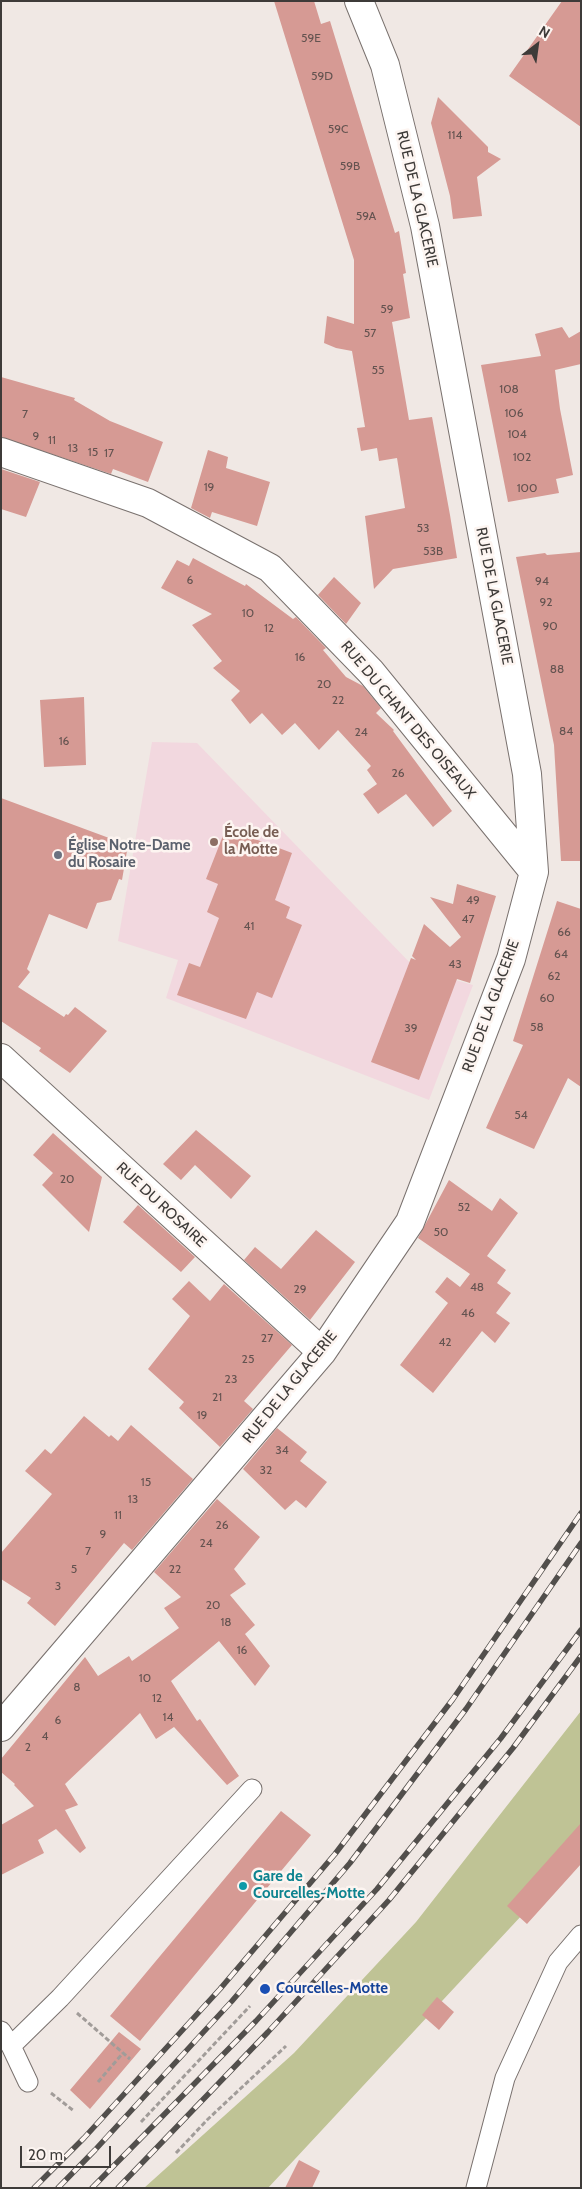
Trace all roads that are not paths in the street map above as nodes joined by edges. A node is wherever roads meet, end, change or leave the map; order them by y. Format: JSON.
{"nodes":[{"id":1,"x":359,"y":1,"type":"edge"},
{"id":2,"x":1,"y":452,"type":"edge"},
{"id":3,"x":534,"y":872,"type":"junction"},
{"id":4,"x":1,"y":1058,"type":"edge"},
{"id":5,"x":322,"y":1352,"type":"junction"},
{"id":6,"x":1,"y":1727,"type":"edge"},
{"id":7,"x":252,"y":1789,"type":"dead end"},
{"id":8,"x":581,"y":1935,"type":"edge"},
{"id":9,"x":6,"y":2038,"type":"edge"},
{"id":10,"x":28,"y":2082,"type":"dead end"},
{"id":11,"x":476,"y":2188,"type":"edge"}],
"edges":[{"from":1,"to":3,"type":"street","name":"RUE DE LA GLACERIE"},
{"from":2,"to":3,"type":"street","name":"RUE DU CHANT DES OISEAUX"},
{"from":3,"to":5,"type":"street","name":"RUE DE LA GLACERIE"},
{"from":4,"to":5,"type":"street","name":"RUE DU ROSAIRE"},
{"from":5,"to":6,"type":"street","name":"RUE DE LA GLACERIE"},
{"from":7,"to":9,"type":"lane"},
{"from":8,"to":11,"type":"lane"},
{"from":9,"to":10,"type":"lane"}]}
